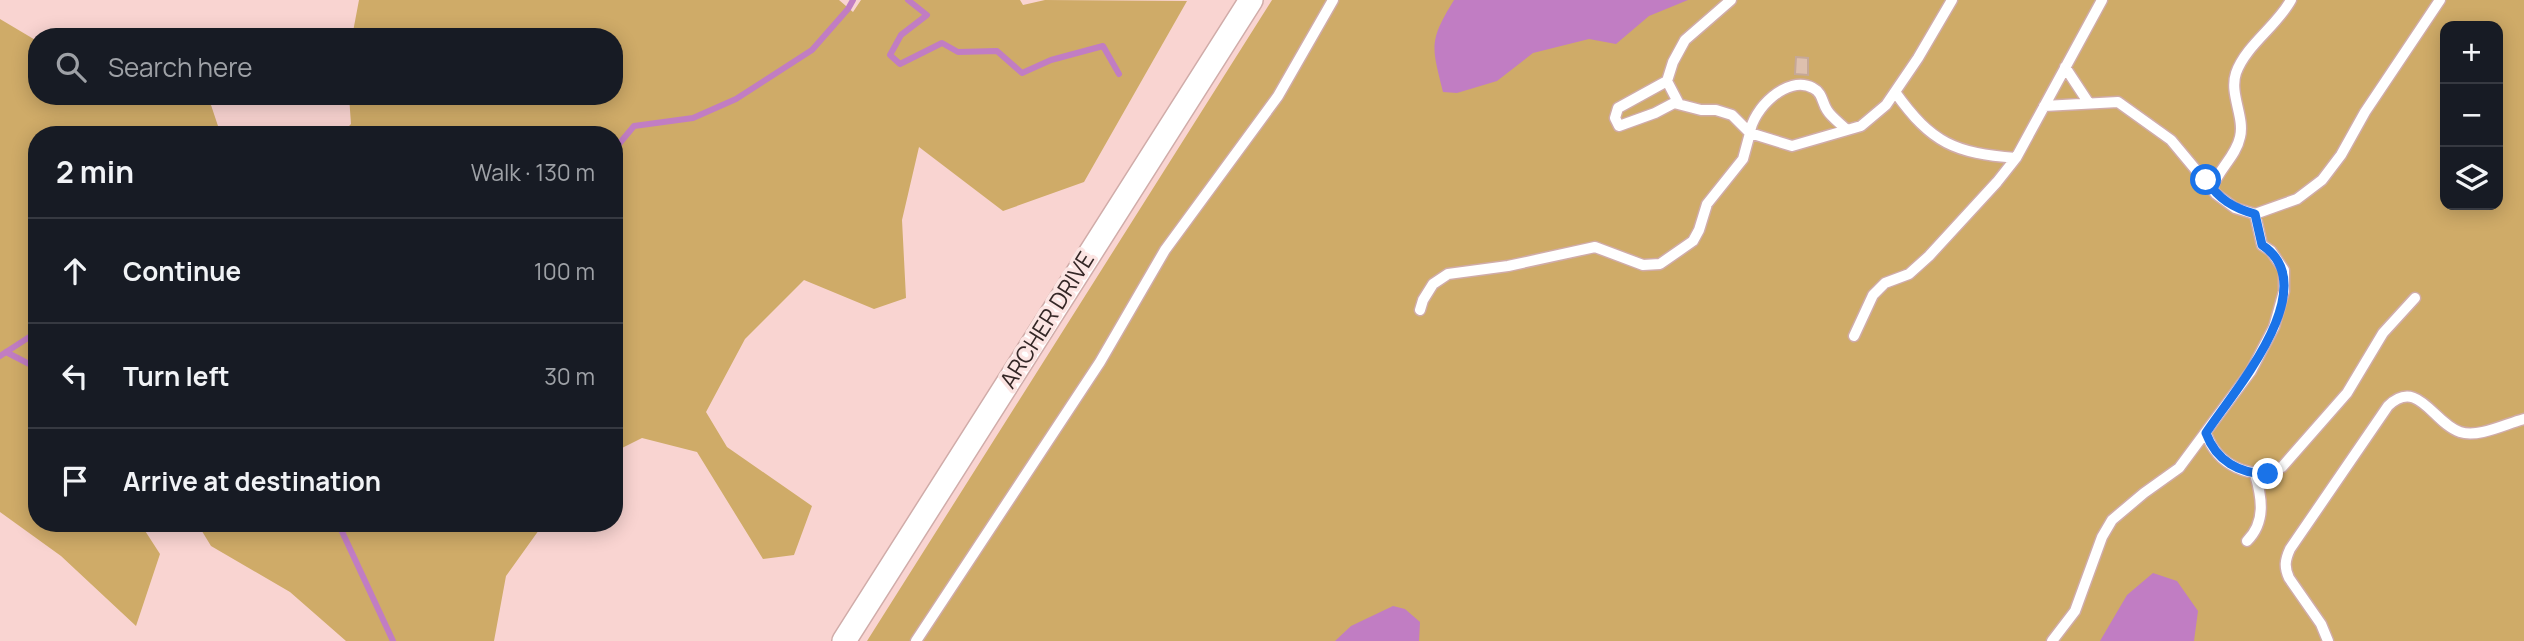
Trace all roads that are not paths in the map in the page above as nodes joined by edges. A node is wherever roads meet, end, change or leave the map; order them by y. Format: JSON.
{"nodes":[{"id":1,"x":1251,"y":0,"type":"edge"},
{"id":2,"x":1333,"y":0,"type":"edge"},
{"id":3,"x":1731,"y":0,"type":"edge"},
{"id":4,"x":1952,"y":0,"type":"edge"},
{"id":5,"x":2102,"y":0,"type":"edge"},
{"id":6,"x":2291,"y":0,"type":"edge"},
{"id":7,"x":2440,"y":0,"type":"edge"},
{"id":8,"x":2065,"y":67,"type":"junction"},
{"id":9,"x":1667,"y":81,"type":"junction"},
{"id":10,"x":1895,"y":92,"type":"junction"},
{"id":11,"x":2088,"y":102,"type":"junction"},
{"id":12,"x":1679,"y":104,"type":"junction"},
{"id":13,"x":2044,"y":106,"type":"junction"},
{"id":14,"x":1847,"y":130,"type":"junction"},
{"id":15,"x":1750,"y":133,"type":"junction"},
{"id":16,"x":2016,"y":158,"type":"junction"},
{"id":17,"x":2212,"y":189,"type":"junction"},
{"id":18,"x":2255,"y":214,"type":"junction"},
{"id":19,"x":2415,"y":298,"type":"dead end"},
{"id":20,"x":1420,"y":310,"type":"dead end"},
{"id":21,"x":1854,"y":337,"type":"dead end"},
{"id":22,"x":2524,"y":419,"type":"edge"},
{"id":23,"x":2206,"y":433,"type":"junction"},
{"id":24,"x":2256,"y":474,"type":"junction"},
{"id":25,"x":2247,"y":541,"type":"dead end"},
{"id":26,"x":844,"y":641,"type":"edge"},
{"id":27,"x":916,"y":641,"type":"edge"},
{"id":28,"x":2052,"y":641,"type":"edge"},
{"id":29,"x":2328,"y":641,"type":"edge"}],
"edges":[{"from":1,"to":26,"type":"street","name":"ARCHER DRIVE"},
{"from":2,"to":27,"type":"lane"},
{"from":3,"to":9,"type":"lane"},
{"from":4,"to":10,"type":"lane"},
{"from":5,"to":8,"type":"lane"},
{"from":6,"to":17,"type":"lane"},
{"from":7,"to":18,"type":"lane"},
{"from":8,"to":11,"type":"lane"},
{"from":8,"to":13,"type":"lane"},
{"from":9,"to":12,"type":"lane"},
{"from":9,"to":12,"type":"lane"},
{"from":10,"to":14,"type":"lane"},
{"from":10,"to":16,"type":"lane"},
{"from":11,"to":13,"type":"lane"},
{"from":11,"to":17,"type":"lane"},
{"from":12,"to":15,"type":"lane"},
{"from":13,"to":16,"type":"lane"},
{"from":14,"to":15,"type":"lane"},
{"from":14,"to":15,"type":"lane"},
{"from":15,"to":20,"type":"lane"},
{"from":16,"to":21,"type":"lane"},
{"from":17,"to":18,"type":"lane"},
{"from":18,"to":23,"type":"lane"},
{"from":19,"to":24,"type":"lane"},
{"from":22,"to":29,"type":"lane"},
{"from":23,"to":24,"type":"lane"},
{"from":23,"to":28,"type":"lane"},
{"from":24,"to":25,"type":"lane"}]}
